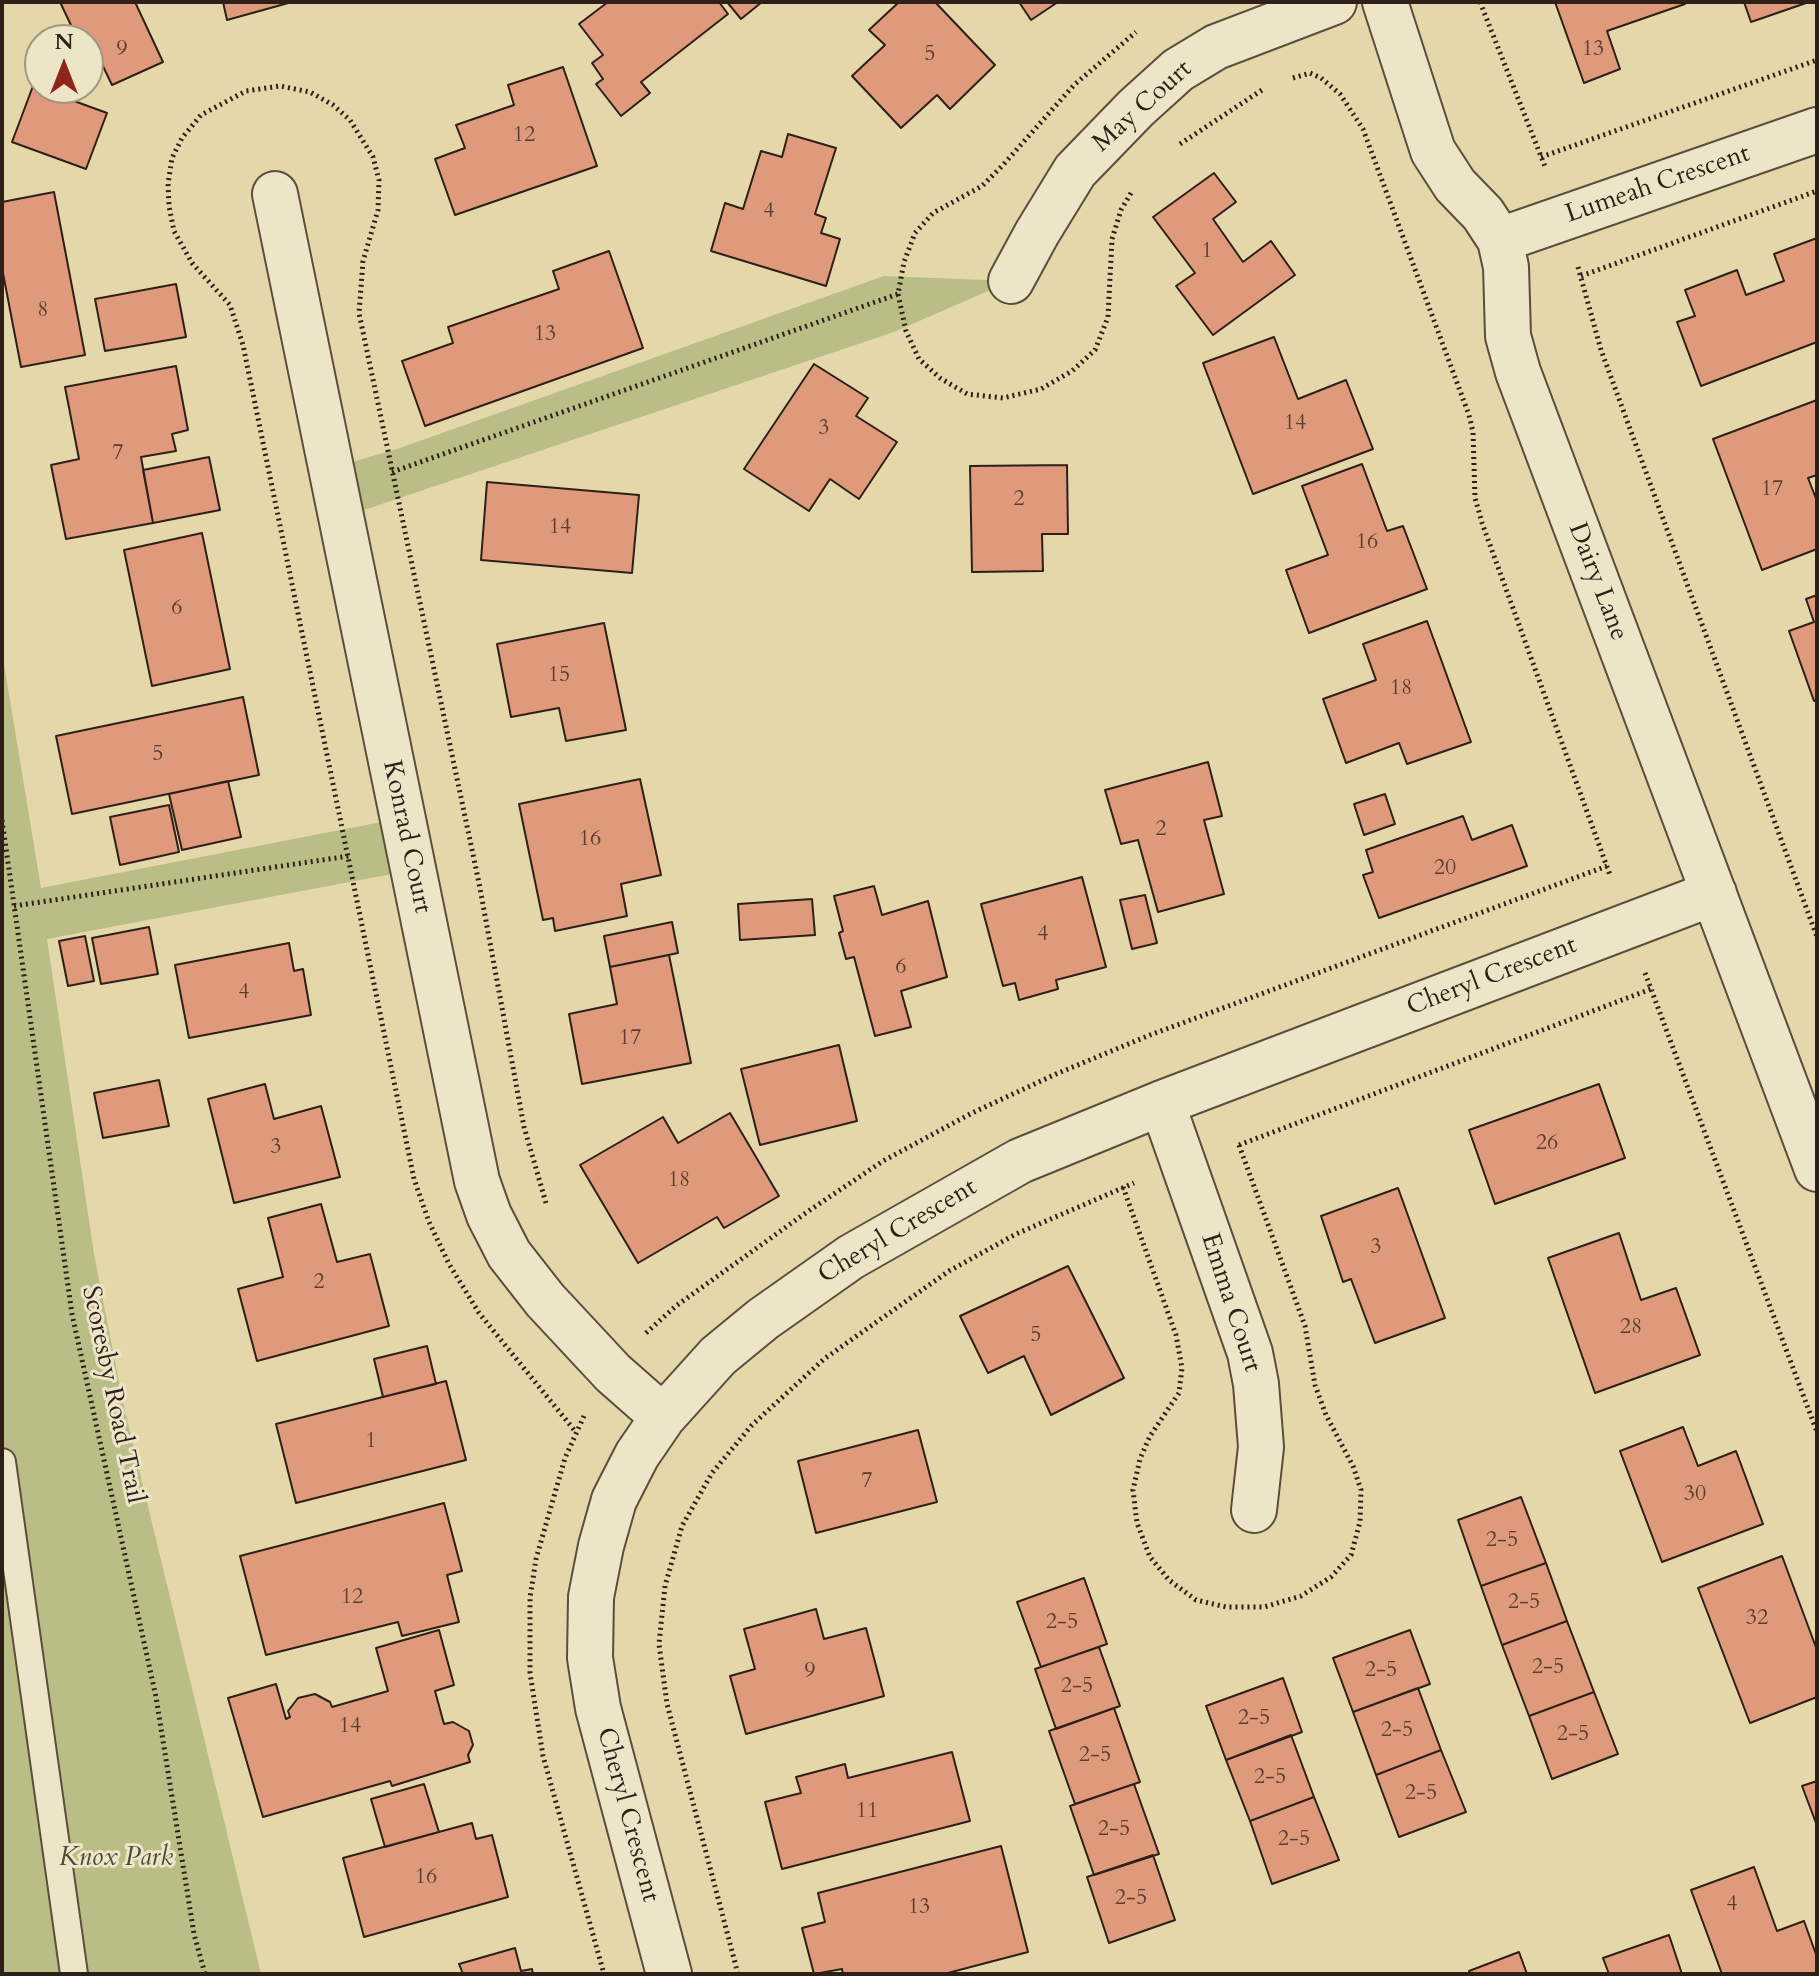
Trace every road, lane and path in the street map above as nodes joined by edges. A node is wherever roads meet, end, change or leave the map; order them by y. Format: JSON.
{"nodes":[{"id":1,"x":1334,"y":2,"type":"edge"},
{"id":2,"x":1385,"y":2,"type":"edge"},
{"id":3,"x":1480,"y":2,"type":"edge"},
{"id":4,"x":1817,"y":60,"type":"edge"},
{"id":5,"x":1310,"y":73,"type":"dead end"},
{"id":6,"x":1817,"y":130,"type":"edge"},
{"id":7,"x":1541,"y":157,"type":"junction"},
{"id":8,"x":1547,"y":171,"type":"dead end"},
{"id":9,"x":1817,"y":191,"type":"edge"},
{"id":10,"x":275,"y":194,"type":"dead end"},
{"id":11,"x":1500,"y":240,"type":"junction"},
{"id":12,"x":1575,"y":255,"type":"dead end"},
{"id":13,"x":1581,"y":276,"type":"junction"},
{"id":14,"x":1011,"y":281,"type":"dead end"},
{"id":15,"x":898,"y":294,"type":"dead end"},
{"id":16,"x":392,"y":472,"type":"dead end"},
{"id":17,"x":2,"y":820,"type":"edge"},
{"id":18,"x":349,"y":856,"type":"dead end"},
{"id":19,"x":1611,"y":880,"type":"dead end"},
{"id":20,"x":1714,"y":893,"type":"junction"},
{"id":21,"x":14,"y":906,"type":"junction"},
{"id":22,"x":1817,"y":937,"type":"edge"},
{"id":23,"x":1645,"y":973,"type":"dead end"},
{"id":24,"x":1651,"y":989,"type":"junction"},
{"id":25,"x":1162,"y":1103,"type":"junction"},
{"id":26,"x":1227,"y":1149,"type":"dead end"},
{"id":27,"x":1817,"y":1169,"type":"edge"},
{"id":28,"x":1146,"y":1178,"type":"dead end"},
{"id":29,"x":663,"y":1417,"type":"junction"},
{"id":30,"x":1817,"y":1432,"type":"edge"},
{"id":31,"x":2,"y":1462,"type":"edge"},
{"id":32,"x":1254,"y":1510,"type":"dead end"},
{"id":33,"x":74,"y":1974,"type":"edge"},
{"id":34,"x":205,"y":1974,"type":"edge"},
{"id":35,"x":669,"y":1974,"type":"edge"},
{"id":36,"x":738,"y":1974,"type":"edge"}],
"edges":[{"from":1,"to":14,"type":"street","name":"May Court"},
{"from":2,"to":11,"type":"street","name":"Dairy Lane"},
{"from":3,"to":7,"type":"path"},
{"from":4,"to":7,"type":"path"},
{"from":5,"to":19,"type":"path"},
{"from":6,"to":11,"type":"street","name":"Lumeah Crescent"},
{"from":7,"to":8,"type":"path"},
{"from":9,"to":13,"type":"path"},
{"from":10,"to":29,"type":"street","name":"Konrad Court"},
{"from":11,"to":20,"type":"street","name":"Dairy Lane"},
{"from":12,"to":13,"type":"path"},
{"from":13,"to":22,"type":"path"},
{"from":15,"to":16,"type":"path"},
{"from":17,"to":21,"type":"path","name":"Scoresby Road Trail"},
{"from":18,"to":21,"type":"path"},
{"from":20,"to":25,"type":"street","name":"Cheryl Crescent"},
{"from":20,"to":27,"type":"street","name":"Dairy Lane"},
{"from":21,"to":34,"type":"path","name":"Scoresby Road Trail"},
{"from":23,"to":24,"type":"path"},
{"from":24,"to":26,"type":"path"},
{"from":24,"to":30,"type":"path"},
{"from":25,"to":29,"type":"street","name":"Cheryl Crescent"},
{"from":25,"to":32,"type":"street","name":"Emma Court"},
{"from":28,"to":36,"type":"path"},
{"from":29,"to":35,"type":"street","name":"Cheryl Crescent"},
{"from":31,"to":33,"type":"lane"}]}
